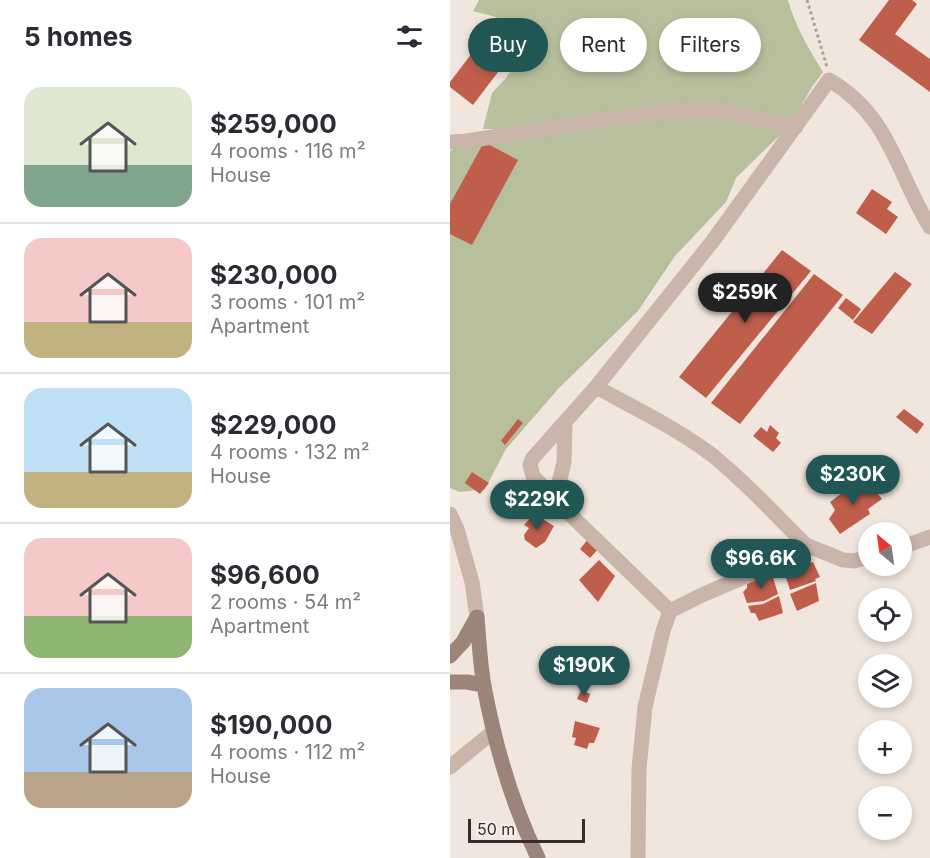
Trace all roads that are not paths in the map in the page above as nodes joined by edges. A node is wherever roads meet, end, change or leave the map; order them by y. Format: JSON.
{"nodes":[{"id":1,"x":796,"y":127,"type":"junction"},
{"id":2,"x":450,"y":142,"type":"edge"},
{"id":3,"x":930,"y":227,"type":"edge"},
{"id":4,"x":596,"y":387,"type":"junction"},
{"id":5,"x":565,"y":422,"type":"junction"},
{"id":6,"x":555,"y":500,"type":"junction"},
{"id":7,"x":450,"y":514,"type":"edge"},
{"id":8,"x":930,"y":537,"type":"edge"},
{"id":9,"x":912,"y":543,"type":"edge"},
{"id":10,"x":806,"y":545,"type":"junction"},
{"id":11,"x":858,"y":560,"type":"edge"},
{"id":12,"x":670,"y":611,"type":"junction"},
{"id":13,"x":477,"y":617,"type":"junction"},
{"id":14,"x":450,"y":657,"type":"edge"},
{"id":15,"x":450,"y":682,"type":"edge"},
{"id":16,"x":484,"y":685,"type":"junction"},
{"id":17,"x":494,"y":731,"type":"junction"},
{"id":18,"x":450,"y":767,"type":"edge"},
{"id":19,"x":538,"y":858,"type":"edge"},
{"id":20,"x":638,"y":858,"type":"edge"}],
"edges":[{"from":1,"to":2,"type":"street"},
{"from":1,"to":3,"type":"street"},
{"from":1,"to":4,"type":"street"},
{"from":4,"to":5,"type":"street"},
{"from":4,"to":10,"type":"street"},
{"from":5,"to":6,"type":"street"},
{"from":5,"to":6,"type":"street"},
{"from":6,"to":12,"type":"street"},
{"from":7,"to":13,"type":"street"},
{"from":8,"to":9,"type":"street"},
{"from":10,"to":11,"type":"street"},
{"from":10,"to":12,"type":"street"},
{"from":12,"to":20,"type":"street"},
{"from":13,"to":14,"type":"street"},
{"from":13,"to":16,"type":"street"},
{"from":15,"to":16,"type":"street"},
{"from":16,"to":17,"type":"street"},
{"from":17,"to":18,"type":"street"},
{"from":17,"to":19,"type":"street"}]}
